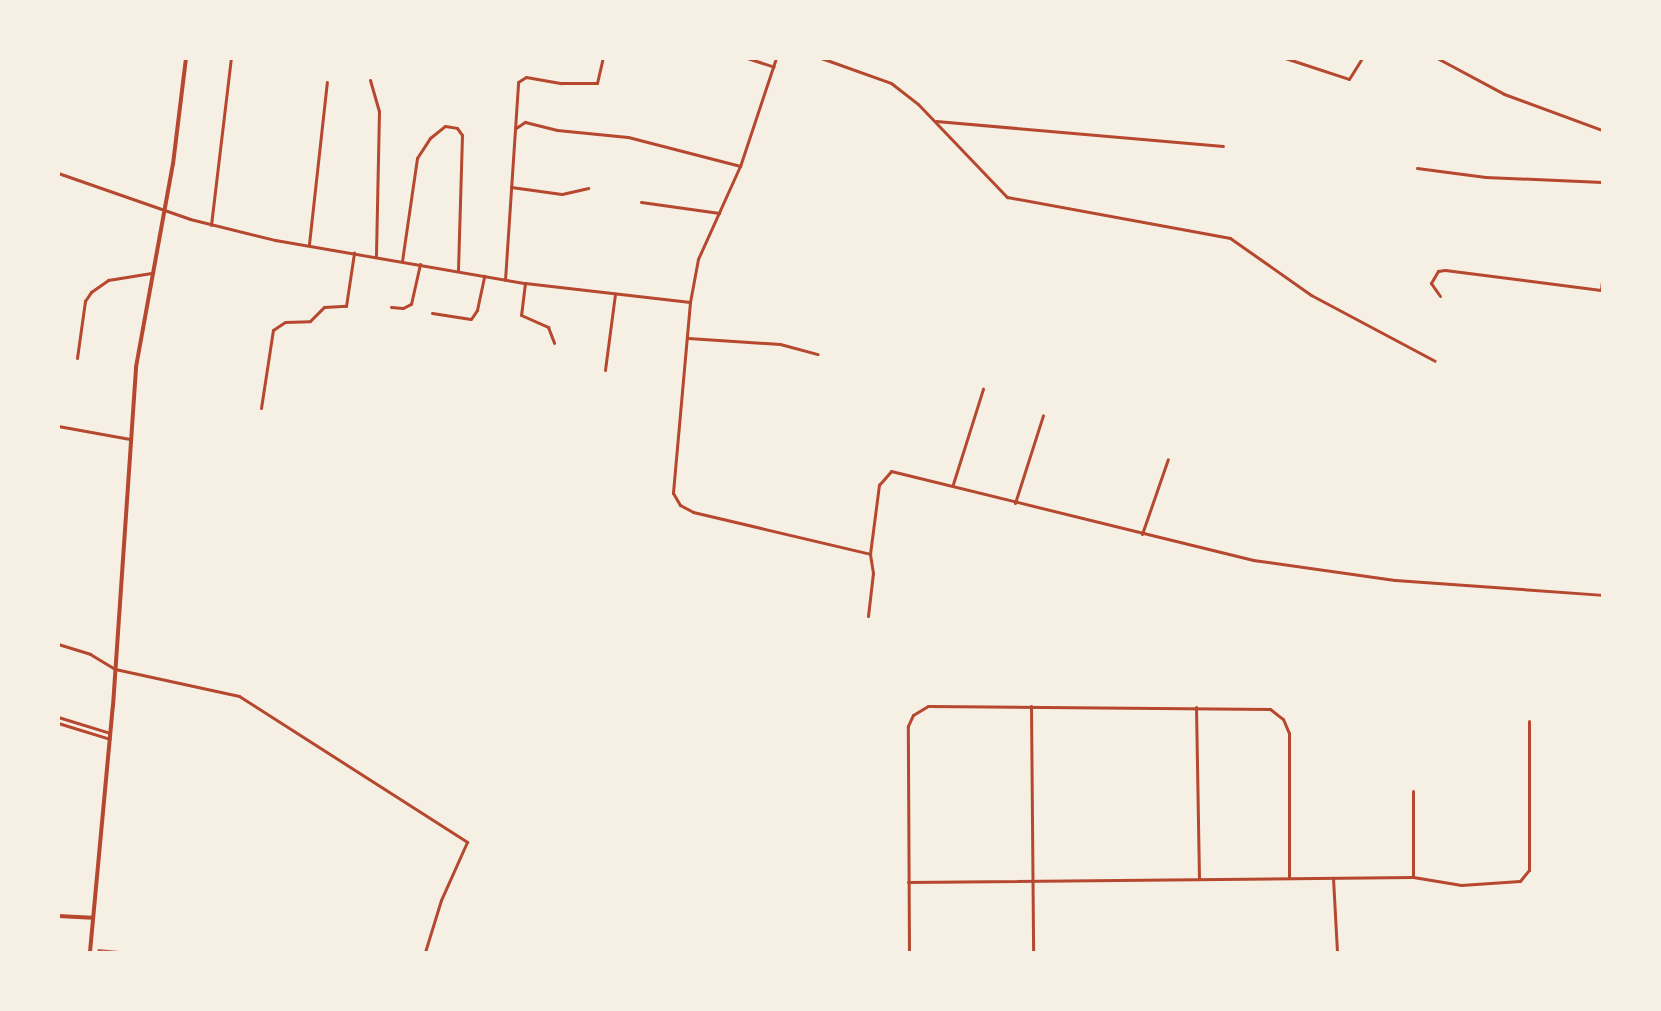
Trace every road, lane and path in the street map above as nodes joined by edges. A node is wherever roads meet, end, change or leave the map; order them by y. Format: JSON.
{"nodes":[{"id":1,"x":186,"y":58,"type":"edge"},
{"id":2,"x":231,"y":58,"type":"edge"},
{"id":3,"x":603,"y":58,"type":"edge"},
{"id":4,"x":747,"y":58,"type":"edge"},
{"id":5,"x":776,"y":58,"type":"edge"},
{"id":6,"x":821,"y":58,"type":"edge"},
{"id":7,"x":1285,"y":58,"type":"edge"},
{"id":8,"x":1362,"y":58,"type":"edge"},
{"id":9,"x":1437,"y":58,"type":"edge"},
{"id":10,"x":774,"y":67,"type":"junction"},
{"id":11,"x":370,"y":80,"type":"dead end"},
{"id":12,"x":327,"y":82,"type":"dead end"},
{"id":13,"x":935,"y":121,"type":"junction"},
{"id":14,"x":515,"y":129,"type":"junction"},
{"id":15,"x":1602,"y":130,"type":"edge"},
{"id":16,"x":1223,"y":146,"type":"dead end"},
{"id":17,"x":740,"y":166,"type":"junction"},
{"id":18,"x":1417,"y":168,"type":"dead end"},
{"id":19,"x":58,"y":173,"type":"edge"},
{"id":20,"x":1602,"y":182,"type":"edge"},
{"id":21,"x":511,"y":187,"type":"junction"},
{"id":22,"x":588,"y":188,"type":"dead end"},
{"id":23,"x":641,"y":202,"type":"dead end"},
{"id":24,"x":163,"y":211,"type":"junction"},
{"id":25,"x":718,"y":213,"type":"junction"},
{"id":26,"x":211,"y":225,"type":"junction"},
{"id":27,"x":309,"y":244,"type":"junction"},
{"id":28,"x":354,"y":253,"type":"junction"},
{"id":29,"x":376,"y":256,"type":"junction"},
{"id":30,"x":402,"y":261,"type":"junction"},
{"id":31,"x":420,"y":264,"type":"junction"},
{"id":32,"x":458,"y":271,"type":"junction"},
{"id":33,"x":151,"y":273,"type":"junction"},
{"id":34,"x":484,"y":276,"type":"junction"},
{"id":35,"x":504,"y":280,"type":"junction"},
{"id":36,"x":1602,"y":281,"type":"edge"},
{"id":37,"x":525,"y":284,"type":"junction"},
{"id":38,"x":1602,"y":290,"type":"edge"},
{"id":39,"x":615,"y":294,"type":"junction"},
{"id":40,"x":1440,"y":296,"type":"dead end"},
{"id":41,"x":690,"y":302,"type":"junction"},
{"id":42,"x":391,"y":306,"type":"dead end"},
{"id":43,"x":432,"y":313,"type":"dead end"},
{"id":44,"x":688,"y":338,"type":"junction"},
{"id":45,"x":554,"y":343,"type":"dead end"},
{"id":46,"x":818,"y":354,"type":"dead end"},
{"id":47,"x":77,"y":358,"type":"dead end"},
{"id":48,"x":1435,"y":361,"type":"dead end"},
{"id":49,"x":605,"y":370,"type":"dead end"},
{"id":50,"x":983,"y":389,"type":"dead end"},
{"id":51,"x":261,"y":408,"type":"dead end"},
{"id":52,"x":1042,"y":415,"type":"dead end"},
{"id":53,"x":58,"y":426,"type":"edge"},
{"id":54,"x":130,"y":439,"type":"junction"},
{"id":55,"x":1168,"y":459,"type":"dead end"},
{"id":56,"x":953,"y":484,"type":"junction"},
{"id":57,"x":1015,"y":503,"type":"junction"},
{"id":58,"x":1142,"y":534,"type":"junction"},
{"id":59,"x":870,"y":554,"type":"junction"},
{"id":60,"x":1602,"y":596,"type":"edge"},
{"id":61,"x":868,"y":616,"type":"dead end"},
{"id":62,"x":58,"y":644,"type":"edge"},
{"id":63,"x":115,"y":669,"type":"junction"},
{"id":64,"x":1031,"y":706,"type":"junction"},
{"id":65,"x":1196,"y":708,"type":"junction"},
{"id":66,"x":58,"y":717,"type":"edge"},
{"id":67,"x":1529,"y":721,"type":"dead end"},
{"id":68,"x":58,"y":723,"type":"edge"},
{"id":69,"x":110,"y":733,"type":"junction"},
{"id":70,"x":110,"y":739,"type":"junction"},
{"id":71,"x":1413,"y":791,"type":"dead end"},
{"id":72,"x":1413,"y":877,"type":"junction"},
{"id":73,"x":1033,"y":878,"type":"junction"},
{"id":74,"x":1199,"y":878,"type":"junction"},
{"id":75,"x":1289,"y":878,"type":"junction"},
{"id":76,"x":1333,"y":878,"type":"junction"},
{"id":77,"x":908,"y":882,"type":"junction"},
{"id":78,"x":58,"y":916,"type":"edge"},
{"id":79,"x":92,"y":918,"type":"junction"},
{"id":80,"x":90,"y":952,"type":"edge"},
{"id":81,"x":425,"y":952,"type":"edge"},
{"id":82,"x":909,"y":952,"type":"edge"},
{"id":83,"x":1033,"y":952,"type":"edge"},
{"id":84,"x":1337,"y":952,"type":"edge"}],
"edges":[{"from":1,"to":24,"type":"street"},
{"from":2,"to":26,"type":"street"},
{"from":3,"to":14,"type":"street"},
{"from":4,"to":10,"type":"street"},
{"from":5,"to":10,"type":"street"},
{"from":6,"to":13,"type":"street"},
{"from":7,"to":8,"type":"street"},
{"from":9,"to":15,"type":"street"},
{"from":10,"to":17,"type":"street"},
{"from":11,"to":29,"type":"street"},
{"from":12,"to":27,"type":"street"},
{"from":13,"to":16,"type":"street"},
{"from":13,"to":48,"type":"street"},
{"from":14,"to":17,"type":"street"},
{"from":14,"to":21,"type":"street"},
{"from":17,"to":25,"type":"street"},
{"from":18,"to":20,"type":"street"},
{"from":19,"to":24,"type":"street"},
{"from":21,"to":22,"type":"street"},
{"from":21,"to":35,"type":"street"},
{"from":23,"to":25,"type":"street"},
{"from":24,"to":26,"type":"street"},
{"from":24,"to":33,"type":"street"},
{"from":25,"to":41,"type":"street"},
{"from":26,"to":27,"type":"street"},
{"from":27,"to":28,"type":"street"},
{"from":28,"to":29,"type":"street"},
{"from":28,"to":51,"type":"street"},
{"from":29,"to":30,"type":"street"},
{"from":30,"to":31,"type":"street"},
{"from":30,"to":32,"type":"street"},
{"from":31,"to":32,"type":"street"},
{"from":31,"to":42,"type":"street"},
{"from":32,"to":34,"type":"street"},
{"from":33,"to":47,"type":"street"},
{"from":33,"to":54,"type":"street"},
{"from":34,"to":35,"type":"street"},
{"from":34,"to":43,"type":"street"},
{"from":35,"to":37,"type":"street"},
{"from":36,"to":38,"type":"street"},
{"from":37,"to":39,"type":"street"},
{"from":37,"to":45,"type":"street"},
{"from":38,"to":40,"type":"street"},
{"from":39,"to":41,"type":"street"},
{"from":39,"to":49,"type":"street"},
{"from":41,"to":44,"type":"street"},
{"from":44,"to":46,"type":"street"},
{"from":44,"to":59,"type":"street"},
{"from":50,"to":56,"type":"street"},
{"from":52,"to":57,"type":"street"},
{"from":53,"to":54,"type":"street"},
{"from":54,"to":63,"type":"street"},
{"from":55,"to":58,"type":"street"},
{"from":56,"to":57,"type":"street"},
{"from":56,"to":59,"type":"street"},
{"from":57,"to":58,"type":"street"},
{"from":58,"to":60,"type":"street"},
{"from":59,"to":61,"type":"street"},
{"from":62,"to":63,"type":"street"},
{"from":63,"to":69,"type":"street"},
{"from":63,"to":81,"type":"street"},
{"from":64,"to":65,"type":"street"},
{"from":64,"to":73,"type":"street"},
{"from":64,"to":77,"type":"street"},
{"from":65,"to":74,"type":"street"},
{"from":65,"to":75,"type":"street"},
{"from":66,"to":69,"type":"street"},
{"from":67,"to":72,"type":"street"},
{"from":68,"to":70,"type":"street"},
{"from":69,"to":70,"type":"street"},
{"from":70,"to":79,"type":"street"},
{"from":71,"to":72,"type":"street"},
{"from":72,"to":76,"type":"street"},
{"from":73,"to":74,"type":"street"},
{"from":73,"to":77,"type":"street"},
{"from":73,"to":83,"type":"street"},
{"from":74,"to":75,"type":"street"},
{"from":75,"to":76,"type":"street"},
{"from":76,"to":84,"type":"street"},
{"from":77,"to":82,"type":"street"},
{"from":78,"to":79,"type":"street"},
{"from":79,"to":80,"type":"street"}]}
